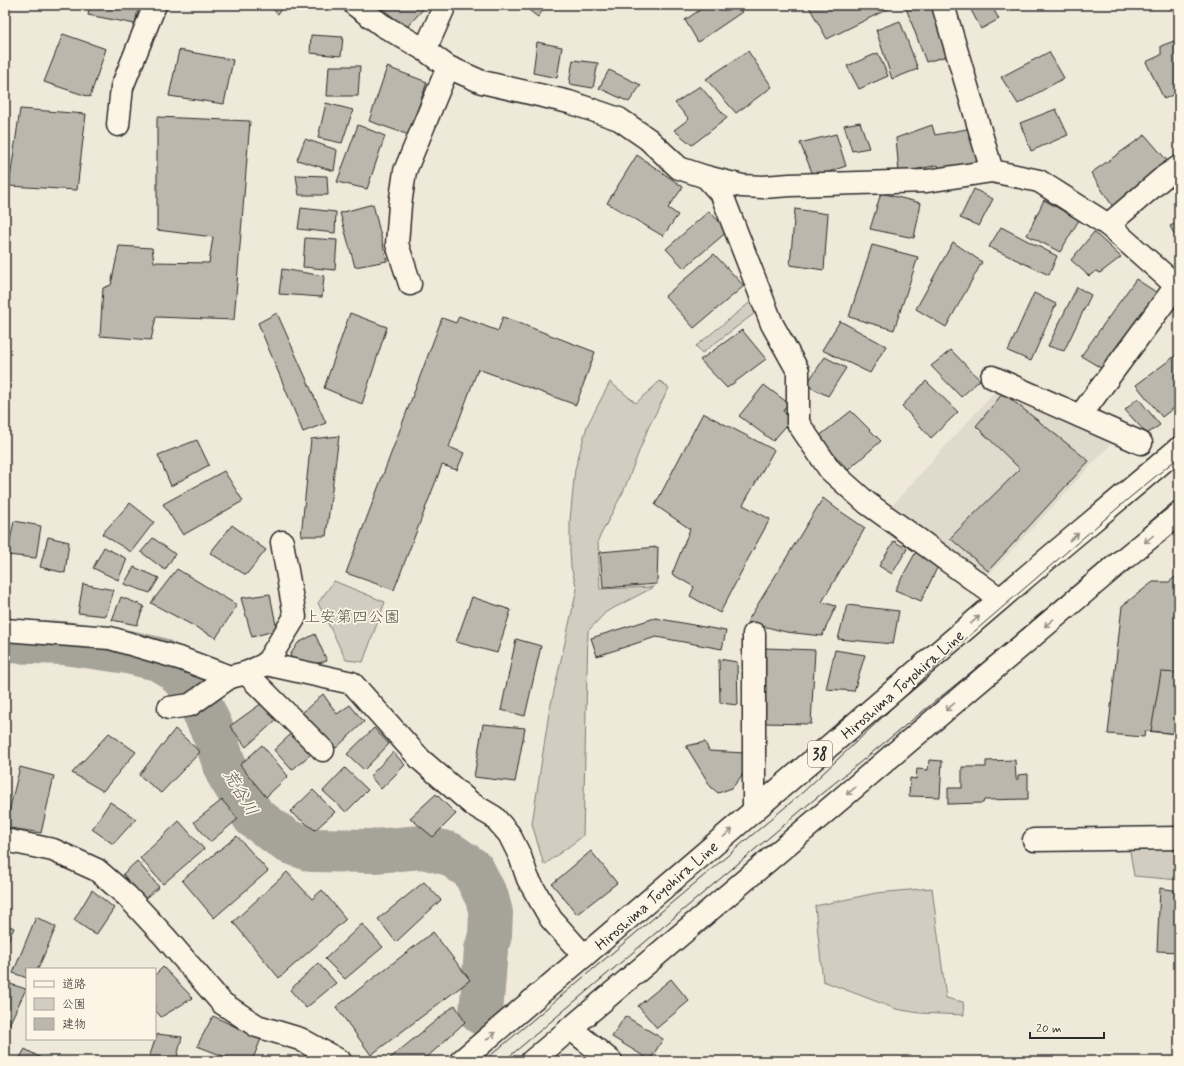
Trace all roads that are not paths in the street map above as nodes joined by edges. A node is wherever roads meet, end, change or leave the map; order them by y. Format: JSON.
{"nodes":[{"id":1,"x":155,"y":5,"type":"edge"},
{"id":2,"x":355,"y":5,"type":"edge"},
{"id":3,"x":445,"y":5,"type":"edge"},
{"id":4,"x":943,"y":5,"type":"edge"},
{"id":5,"x":425,"y":50,"type":"junction"},
{"id":6,"x":448,"y":67,"type":"junction"},
{"id":7,"x":118,"y":125,"type":"dead end"},
{"id":8,"x":1179,"y":167,"type":"edge"},
{"id":9,"x":992,"y":171,"type":"junction"},
{"id":10,"x":706,"y":177,"type":"junction"},
{"id":11,"x":1108,"y":225,"type":"junction"},
{"id":12,"x":410,"y":284,"type":"dead end"},
{"id":13,"x":1178,"y":287,"type":"edge"},
{"id":14,"x":992,"y":378,"type":"dead end"},
{"id":15,"x":1080,"y":416,"type":"junction"},
{"id":16,"x":1141,"y":443,"type":"dead end"},
{"id":17,"x":1179,"y":448,"type":"edge"},
{"id":18,"x":1179,"y":514,"type":"edge"},
{"id":19,"x":282,"y":542,"type":"dead end"},
{"id":20,"x":1000,"y":599,"type":"junction"},
{"id":21,"x":5,"y":630,"type":"edge"},
{"id":22,"x":754,"y":634,"type":"dead end"},
{"id":23,"x":266,"y":664,"type":"junction"},
{"id":24,"x":238,"y":675,"type":"junction"},
{"id":25,"x":180,"y":706,"type":"dead end"},
{"id":26,"x":323,"y":750,"type":"dead end"},
{"id":27,"x":754,"y":812,"type":"junction"},
{"id":28,"x":1179,"y":838,"type":"edge"},
{"id":29,"x":5,"y":840,"type":"edge"},
{"id":30,"x":1034,"y":840,"type":"dead end"},
{"id":31,"x":584,"y":956,"type":"junction"},
{"id":32,"x":570,"y":1028,"type":"junction"},
{"id":33,"x":538,"y":1058,"type":"edge"},
{"id":34,"x":340,"y":1061,"type":"edge"},
{"id":35,"x":461,"y":1061,"type":"edge"},
{"id":36,"x":610,"y":1061,"type":"edge"}],
"edges":[{"from":1,"to":7,"type":"street"},
{"from":2,"to":5,"type":"street"},
{"from":3,"to":5,"type":"street"},
{"from":4,"to":9,"type":"street"},
{"from":5,"to":6,"type":"street"},
{"from":6,"to":10,"type":"street"},
{"from":6,"to":12,"type":"street"},
{"from":8,"to":11,"type":"street"},
{"from":9,"to":10,"type":"street"},
{"from":9,"to":11,"type":"street"},
{"from":10,"to":20,"type":"street"},
{"from":11,"to":13,"type":"street"},
{"from":13,"to":15,"type":"street"},
{"from":14,"to":15,"type":"street"},
{"from":15,"to":16,"type":"street"},
{"from":20,"to":17,"type":"street","name":"Hiroshima Toyohira Line","number":"38","one_way":true},
{"from":18,"to":32,"type":"street","one_way":true},
{"from":19,"to":23,"type":"street"},
{"from":27,"to":20,"type":"street","name":"Hiroshima Toyohira Line","number":"38","one_way":true},
{"from":21,"to":24,"type":"street"},
{"from":22,"to":27,"type":"street"},
{"from":23,"to":24,"type":"street"},
{"from":23,"to":31,"type":"street"},
{"from":24,"to":25,"type":"street"},
{"from":24,"to":26,"type":"street"},
{"from":31,"to":27,"type":"street","name":"Hiroshima Toyohira Line","number":"38","one_way":true},
{"from":28,"to":30,"type":"street"},
{"from":29,"to":34,"type":"street"},
{"from":35,"to":31,"type":"street","name":"Hiroshima Toyohira Line","number":"38","one_way":true},
{"from":32,"to":33,"type":"street"},
{"from":32,"to":36,"type":"street"}]}
